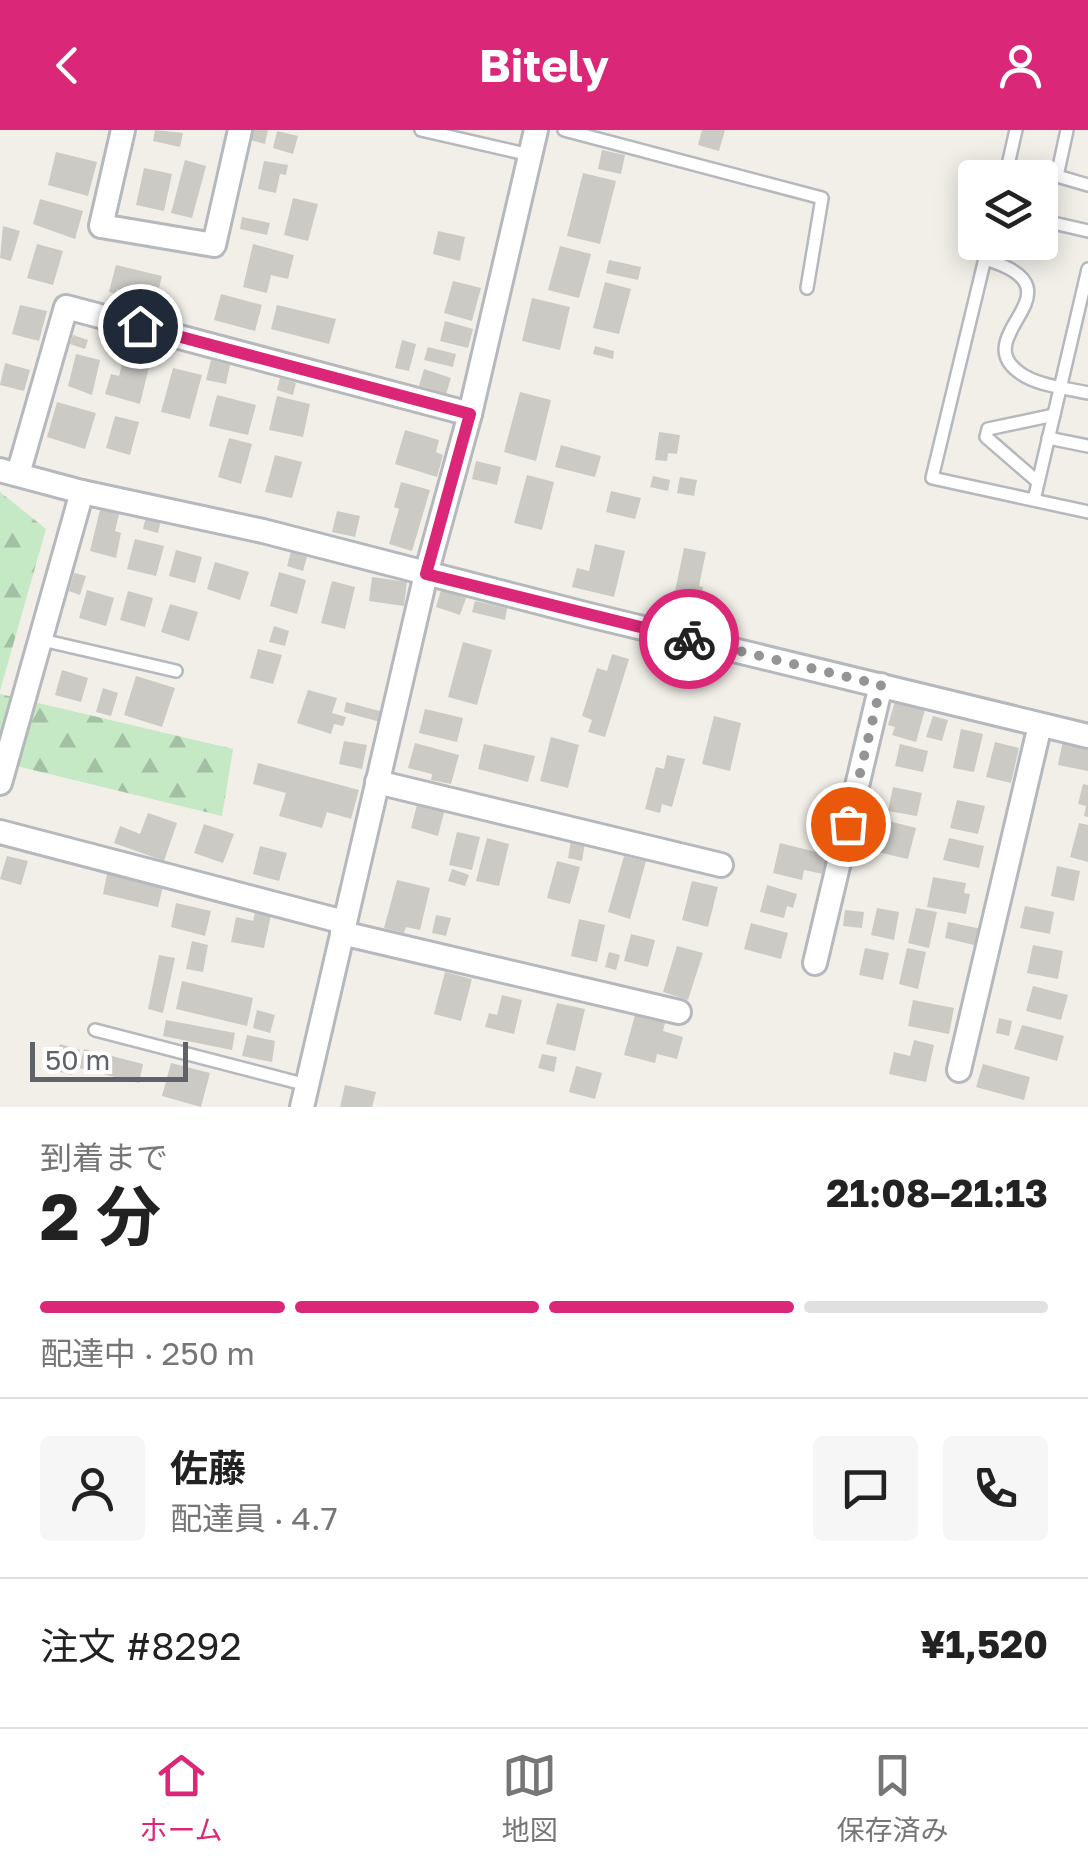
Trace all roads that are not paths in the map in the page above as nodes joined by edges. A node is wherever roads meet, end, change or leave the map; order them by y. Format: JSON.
{"nodes":[{"id":1,"x":123,"y":130,"type":"edge"},
{"id":2,"x":240,"y":130,"type":"edge"},
{"id":3,"x":421,"y":130,"type":"edge"},
{"id":4,"x":536,"y":130,"type":"edge"},
{"id":5,"x":564,"y":130,"type":"edge"},
{"id":6,"x":1016,"y":130,"type":"edge"},
{"id":7,"x":1067,"y":130,"type":"edge"},
{"id":8,"x":530,"y":155,"type":"junction"},
{"id":9,"x":1009,"y":160,"type":"edge"},
{"id":10,"x":1088,"y":185,"type":"edge"},
{"id":11,"x":1058,"y":224,"type":"edge"},
{"id":12,"x":1088,"y":231,"type":"edge"},
{"id":13,"x":985,"y":260,"type":"edge"},
{"id":14,"x":989,"y":260,"type":"edge"},
{"id":15,"x":1088,"y":269,"type":"edge"},
{"id":16,"x":807,"y":288,"type":"dead end"},
{"id":17,"x":1060,"y":386,"type":"junction"},
{"id":18,"x":1088,"y":393,"type":"edge"},
{"id":19,"x":470,"y":414,"type":"junction"},
{"id":20,"x":1054,"y":415,"type":"junction"},
{"id":21,"x":1048,"y":438,"type":"junction"},
{"id":22,"x":1088,"y":446,"type":"edge"},
{"id":23,"x":9,"y":472,"type":"edge"},
{"id":24,"x":1038,"y":482,"type":"junction"},
{"id":25,"x":82,"y":492,"type":"junction"},
{"id":26,"x":1034,"y":500,"type":"junction"},
{"id":27,"x":1088,"y":512,"type":"edge"},
{"id":28,"x":426,"y":574,"type":"junction"},
{"id":29,"x":42,"y":640,"type":"junction"},
{"id":30,"x":176,"y":671,"type":"dead end"},
{"id":31,"x":881,"y":685,"type":"junction"},
{"id":32,"x":1040,"y":725,"type":"junction"},
{"id":33,"x":1088,"y":736,"type":"edge"},
{"id":34,"x":377,"y":782,"type":"junction"},
{"id":35,"x":0,"y":783,"type":"edge"},
{"id":36,"x":0,"y":832,"type":"edge"},
{"id":37,"x":720,"y":865,"type":"dead end"},
{"id":38,"x":343,"y":928,"type":"junction"},
{"id":39,"x":815,"y":963,"type":"dead end"},
{"id":40,"x":679,"y":1012,"type":"dead end"},
{"id":41,"x":95,"y":1030,"type":"dead end"},
{"id":42,"x":959,"y":1070,"type":"dead end"},
{"id":43,"x":304,"y":1096,"type":"edge"}],
"edges":[{"from":1,"to":2,"type":"street"},
{"from":3,"to":8,"type":"lane"},
{"from":4,"to":8,"type":"street"},
{"from":5,"to":16,"type":"lane"},
{"from":6,"to":9,"type":"lane"},
{"from":7,"to":10,"type":"lane"},
{"from":8,"to":19,"type":"street"},
{"from":11,"to":12,"type":"lane"},
{"from":13,"to":26,"type":"lane"},
{"from":14,"to":17,"type":"lane"},
{"from":15,"to":17,"type":"lane"},
{"from":17,"to":18,"type":"lane"},
{"from":17,"to":20,"type":"lane"},
{"from":19,"to":23,"type":"street"},
{"from":19,"to":28,"type":"street"},
{"from":20,"to":21,"type":"lane"},
{"from":20,"to":24,"type":"lane"},
{"from":21,"to":22,"type":"lane"},
{"from":21,"to":24,"type":"lane"},
{"from":23,"to":25,"type":"street"},
{"from":24,"to":26,"type":"lane"},
{"from":25,"to":28,"type":"street"},
{"from":25,"to":29,"type":"street"},
{"from":26,"to":27,"type":"lane"},
{"from":28,"to":31,"type":"street"},
{"from":28,"to":34,"type":"street"},
{"from":29,"to":30,"type":"lane"},
{"from":29,"to":35,"type":"street"},
{"from":31,"to":32,"type":"street"},
{"from":31,"to":39,"type":"street"},
{"from":32,"to":33,"type":"street"},
{"from":32,"to":42,"type":"street"},
{"from":34,"to":37,"type":"street"},
{"from":34,"to":38,"type":"street"},
{"from":36,"to":38,"type":"street"},
{"from":38,"to":40,"type":"street"},
{"from":38,"to":43,"type":"street"},
{"from":41,"to":43,"type":"lane"}]}
